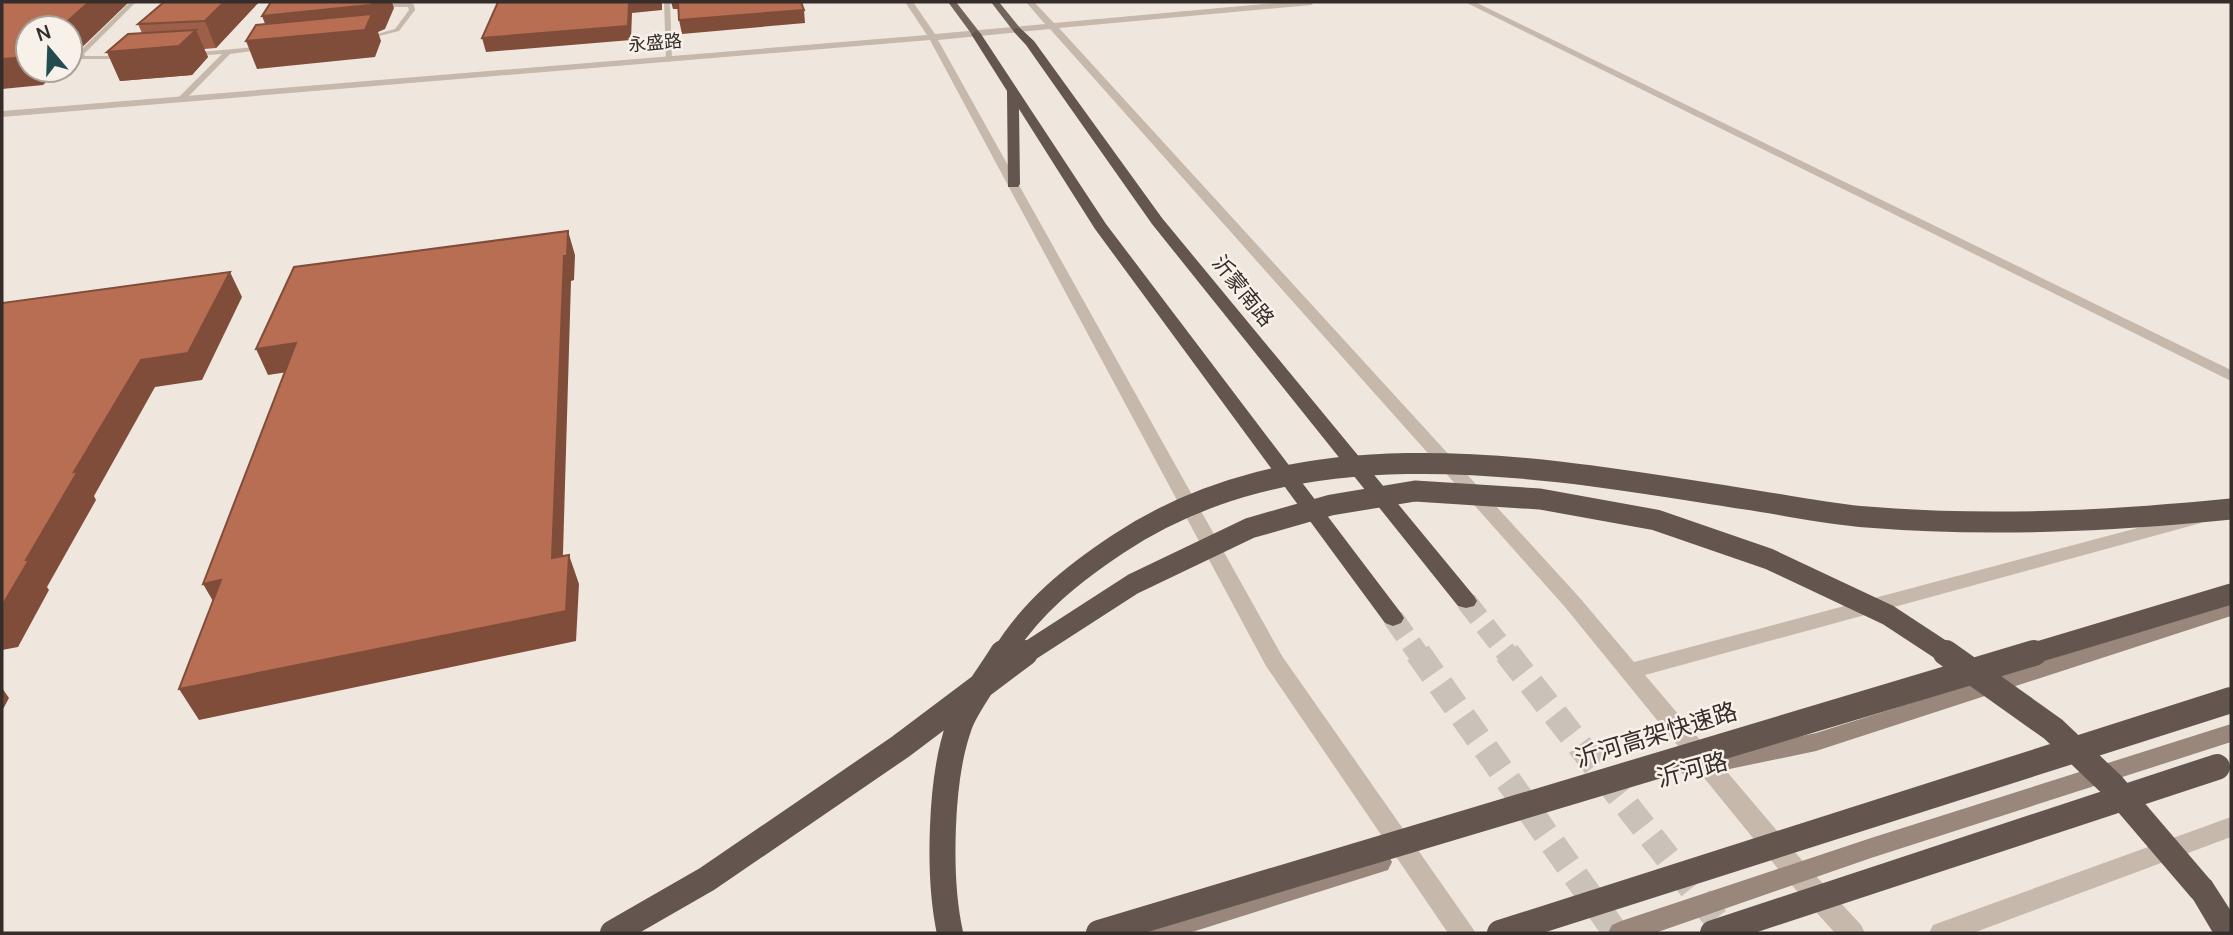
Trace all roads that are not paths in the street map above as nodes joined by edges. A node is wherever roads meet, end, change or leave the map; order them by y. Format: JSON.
{"nodes":[{"id":1,"x":133,"y":2,"type":"edge"},
{"id":2,"x":667,"y":2,"type":"edge"},
{"id":3,"x":909,"y":2,"type":"edge"},
{"id":4,"x":952,"y":2,"type":"edge"},
{"id":5,"x":995,"y":2,"type":"edge"},
{"id":6,"x":1030,"y":2,"type":"edge"},
{"id":7,"x":1311,"y":2,"type":"edge"},
{"id":8,"x":1469,"y":2,"type":"edge"},
{"id":9,"x":370,"y":5,"type":"edge"},
{"id":10,"x":1054,"y":27,"type":"junction"},
{"id":11,"x":1017,"y":30,"type":"junction"},
{"id":12,"x":976,"y":34,"type":"junction"},
{"id":13,"x":933,"y":38,"type":"junction"},
{"id":14,"x":351,"y":40,"type":"edge"},
{"id":15,"x":269,"y":48,"type":"edge"},
{"id":16,"x":228,"y":52,"type":"junction"},
{"id":17,"x":178,"y":55,"type":"edge"},
{"id":18,"x":140,"y":57,"type":"edge"},
{"id":19,"x":669,"y":60,"type":"junction"},
{"id":20,"x":1013,"y":90,"type":"junction"},
{"id":21,"x":181,"y":99,"type":"junction"},
{"id":22,"x":2,"y":114,"type":"edge"},
{"id":23,"x":1013,"y":184,"type":"junction"},
{"id":24,"x":2231,"y":376,"type":"edge"},
{"id":25,"x":2231,"y":509,"type":"edge"},
{"id":26,"x":2231,"y":593,"type":"edge"},
{"id":27,"x":1466,"y":601,"type":"tunnel mouth"},
{"id":28,"x":2231,"y":609,"type":"edge"},
{"id":29,"x":1393,"y":618,"type":"tunnel mouth"},
{"id":30,"x":1629,"y":671,"type":"junction"},
{"id":31,"x":2231,"y":700,"type":"edge"},
{"id":32,"x":2231,"y":733,"type":"edge"},
{"id":33,"x":1706,"y":764,"type":"junction"},
{"id":34,"x":2224,"y":765,"type":"edge"},
{"id":35,"x":2231,"y":827,"type":"edge"},
{"id":36,"x":1406,"y":853,"type":"junction"},
{"id":37,"x":1797,"y":873,"type":"junction"},
{"id":38,"x":613,"y":933,"type":"edge"},
{"id":39,"x":950,"y":933,"type":"edge"},
{"id":40,"x":1099,"y":933,"type":"edge"},
{"id":41,"x":1153,"y":933,"type":"edge"},
{"id":42,"x":1463,"y":933,"type":"edge"},
{"id":43,"x":1500,"y":933,"type":"edge"},
{"id":44,"x":1621,"y":933,"type":"edge"},
{"id":45,"x":1713,"y":933,"type":"edge"},
{"id":46,"x":1852,"y":933,"type":"edge"},
{"id":47,"x":1942,"y":933,"type":"edge"},
{"id":48,"x":2229,"y":933,"type":"edge"}],
"edges":[{"from":1,"to":18,"type":"lane"},
{"from":2,"to":19,"type":"lane"},
{"from":3,"to":13,"type":"street"},
{"from":4,"to":12,"type":"main road"},
{"from":5,"to":11,"type":"main road","name":"沂蒙南路"},
{"from":6,"to":10,"type":"street"},
{"from":7,"to":10,"type":"street","name":"永盛路"},
{"from":8,"to":24,"type":"street"},
{"from":9,"to":14,"type":"lane"},
{"from":10,"to":11,"type":"street","name":"永盛路"},
{"from":10,"to":30,"type":"street"},
{"from":11,"to":12,"type":"street","name":"永盛路"},
{"from":11,"to":27,"type":"highway","name":"沂蒙南路"},
{"from":12,"to":13,"type":"street","name":"永盛路"},
{"from":12,"to":20,"type":"highway"},
{"from":13,"to":19,"type":"street","name":"永盛路"},
{"from":13,"to":23,"type":"street"},
{"from":15,"to":16,"type":"lane"},
{"from":16,"to":17,"type":"lane"},
{"from":16,"to":21,"type":"lane"},
{"from":19,"to":21,"type":"street","name":"永盛路"},
{"from":20,"to":23,"type":"highway"},
{"from":20,"to":29,"type":"highway"},
{"from":21,"to":22,"type":"street","name":"永盛路"},
{"from":23,"to":36,"type":"street"},
{"from":25,"to":30,"type":"street"},
{"from":25,"to":39,"type":"highway","bridge":true},
{"from":26,"to":40,"type":"highway","name":"沂河高架快速路","bridge":true},
{"from":28,"to":33,"type":"main road","name":"沂河路"},
{"from":30,"to":33,"type":"street"},
{"from":31,"to":43,"type":"highway","bridge":true},
{"from":32,"to":37,"type":"main road"},
{"from":33,"to":36,"type":"main road","name":"沂河路"},
{"from":33,"to":37,"type":"street"},
{"from":34,"to":45,"type":"highway","bridge":true},
{"from":35,"to":47,"type":"street"},
{"from":36,"to":41,"type":"main road","name":"沂河路"},
{"from":36,"to":42,"type":"street"},
{"from":37,"to":44,"type":"main road"},
{"from":37,"to":46,"type":"street"},
{"from":38,"to":48,"type":"highway","bridge":true}]}
